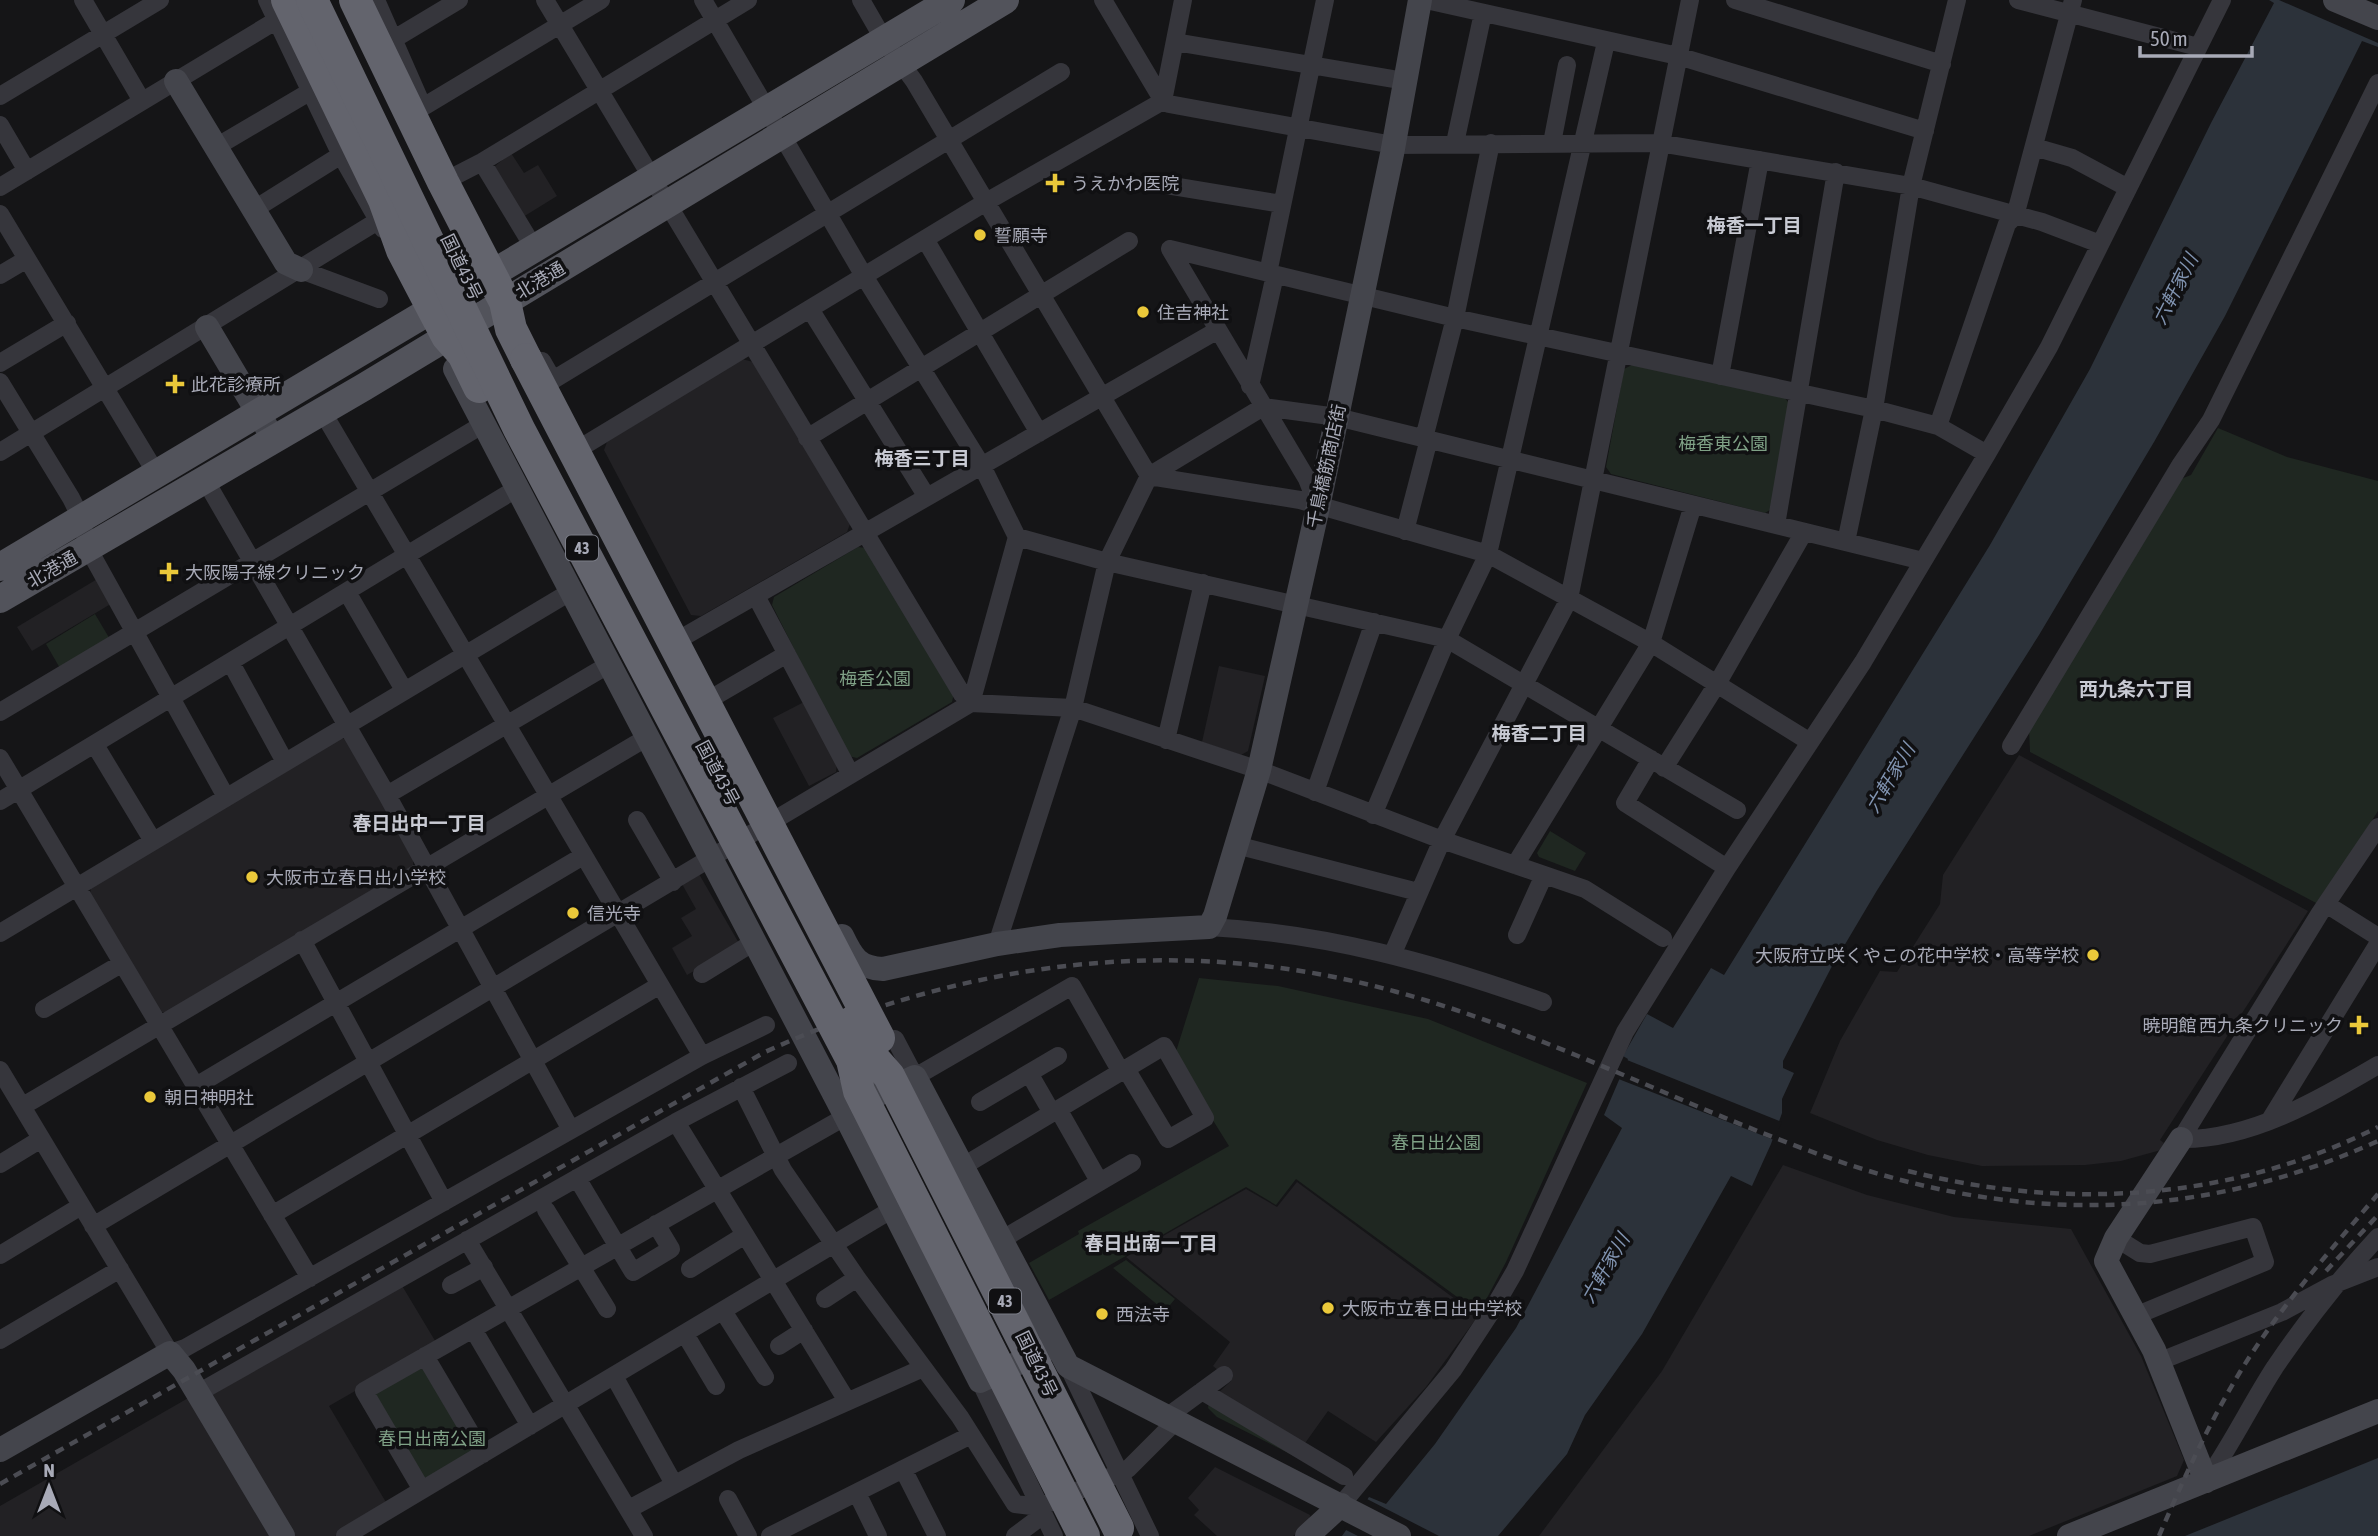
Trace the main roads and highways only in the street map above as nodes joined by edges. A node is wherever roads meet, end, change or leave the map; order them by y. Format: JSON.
{"nodes":[{"id":1,"x":312,"y":0,"type":"edge"},
{"id":2,"x":333,"y":0,"type":"edge"},
{"id":3,"x":355,"y":0,"type":"edge"},
{"id":4,"x":951,"y":0,"type":"edge"},
{"id":5,"x":1005,"y":0,"type":"edge"},
{"id":6,"x":282,"y":10,"type":"edge"},
{"id":7,"x":490,"y":273,"type":"junction"},
{"id":8,"x":505,"y":302,"type":"junction"},
{"id":9,"x":433,"y":308,"type":"junction"},
{"id":10,"x":447,"y":336,"type":"junction"},
{"id":11,"x":0,"y":567,"type":"edge"},
{"id":12,"x":0,"y":599,"type":"edge"},
{"id":13,"x":902,"y":1076,"type":"junction"},
{"id":14,"x":846,"y":1108,"type":"junction"},
{"id":15,"x":1084,"y":1536,"type":"edge"},
{"id":16,"x":1121,"y":1536,"type":"edge"}],
"edges":[{"from":1,"to":14,"type":"highway","name":"国道43号","number":"43","bridge":true},
{"from":2,"to":13,"type":"highway","name":"国道43号","number":"43","bridge":true},
{"from":3,"to":7,"type":"highway"},
{"from":4,"to":7,"type":"main road","name":"北港通"},
{"from":5,"to":8,"type":"main road","name":"北港通"},
{"from":6,"to":9,"type":"highway","number":"43"},
{"from":7,"to":8,"type":"highway"},
{"from":7,"to":9,"type":"main road","name":"北港通"},
{"from":8,"to":10,"type":"main road","name":"北港通"},
{"from":8,"to":13,"type":"highway","bridge":true},
{"from":9,"to":10,"type":"highway","number":"43"},
{"from":9,"to":11,"type":"main road","name":"北港通"},
{"from":10,"to":12,"type":"main road","name":"北港通"},
{"from":10,"to":14,"type":"highway","number":"43"},
{"from":13,"to":16,"type":"highway","name":"国道43号","number":"43","bridge":true},
{"from":14,"to":15,"type":"highway","name":"国道43号","number":"43","bridge":true}]}
